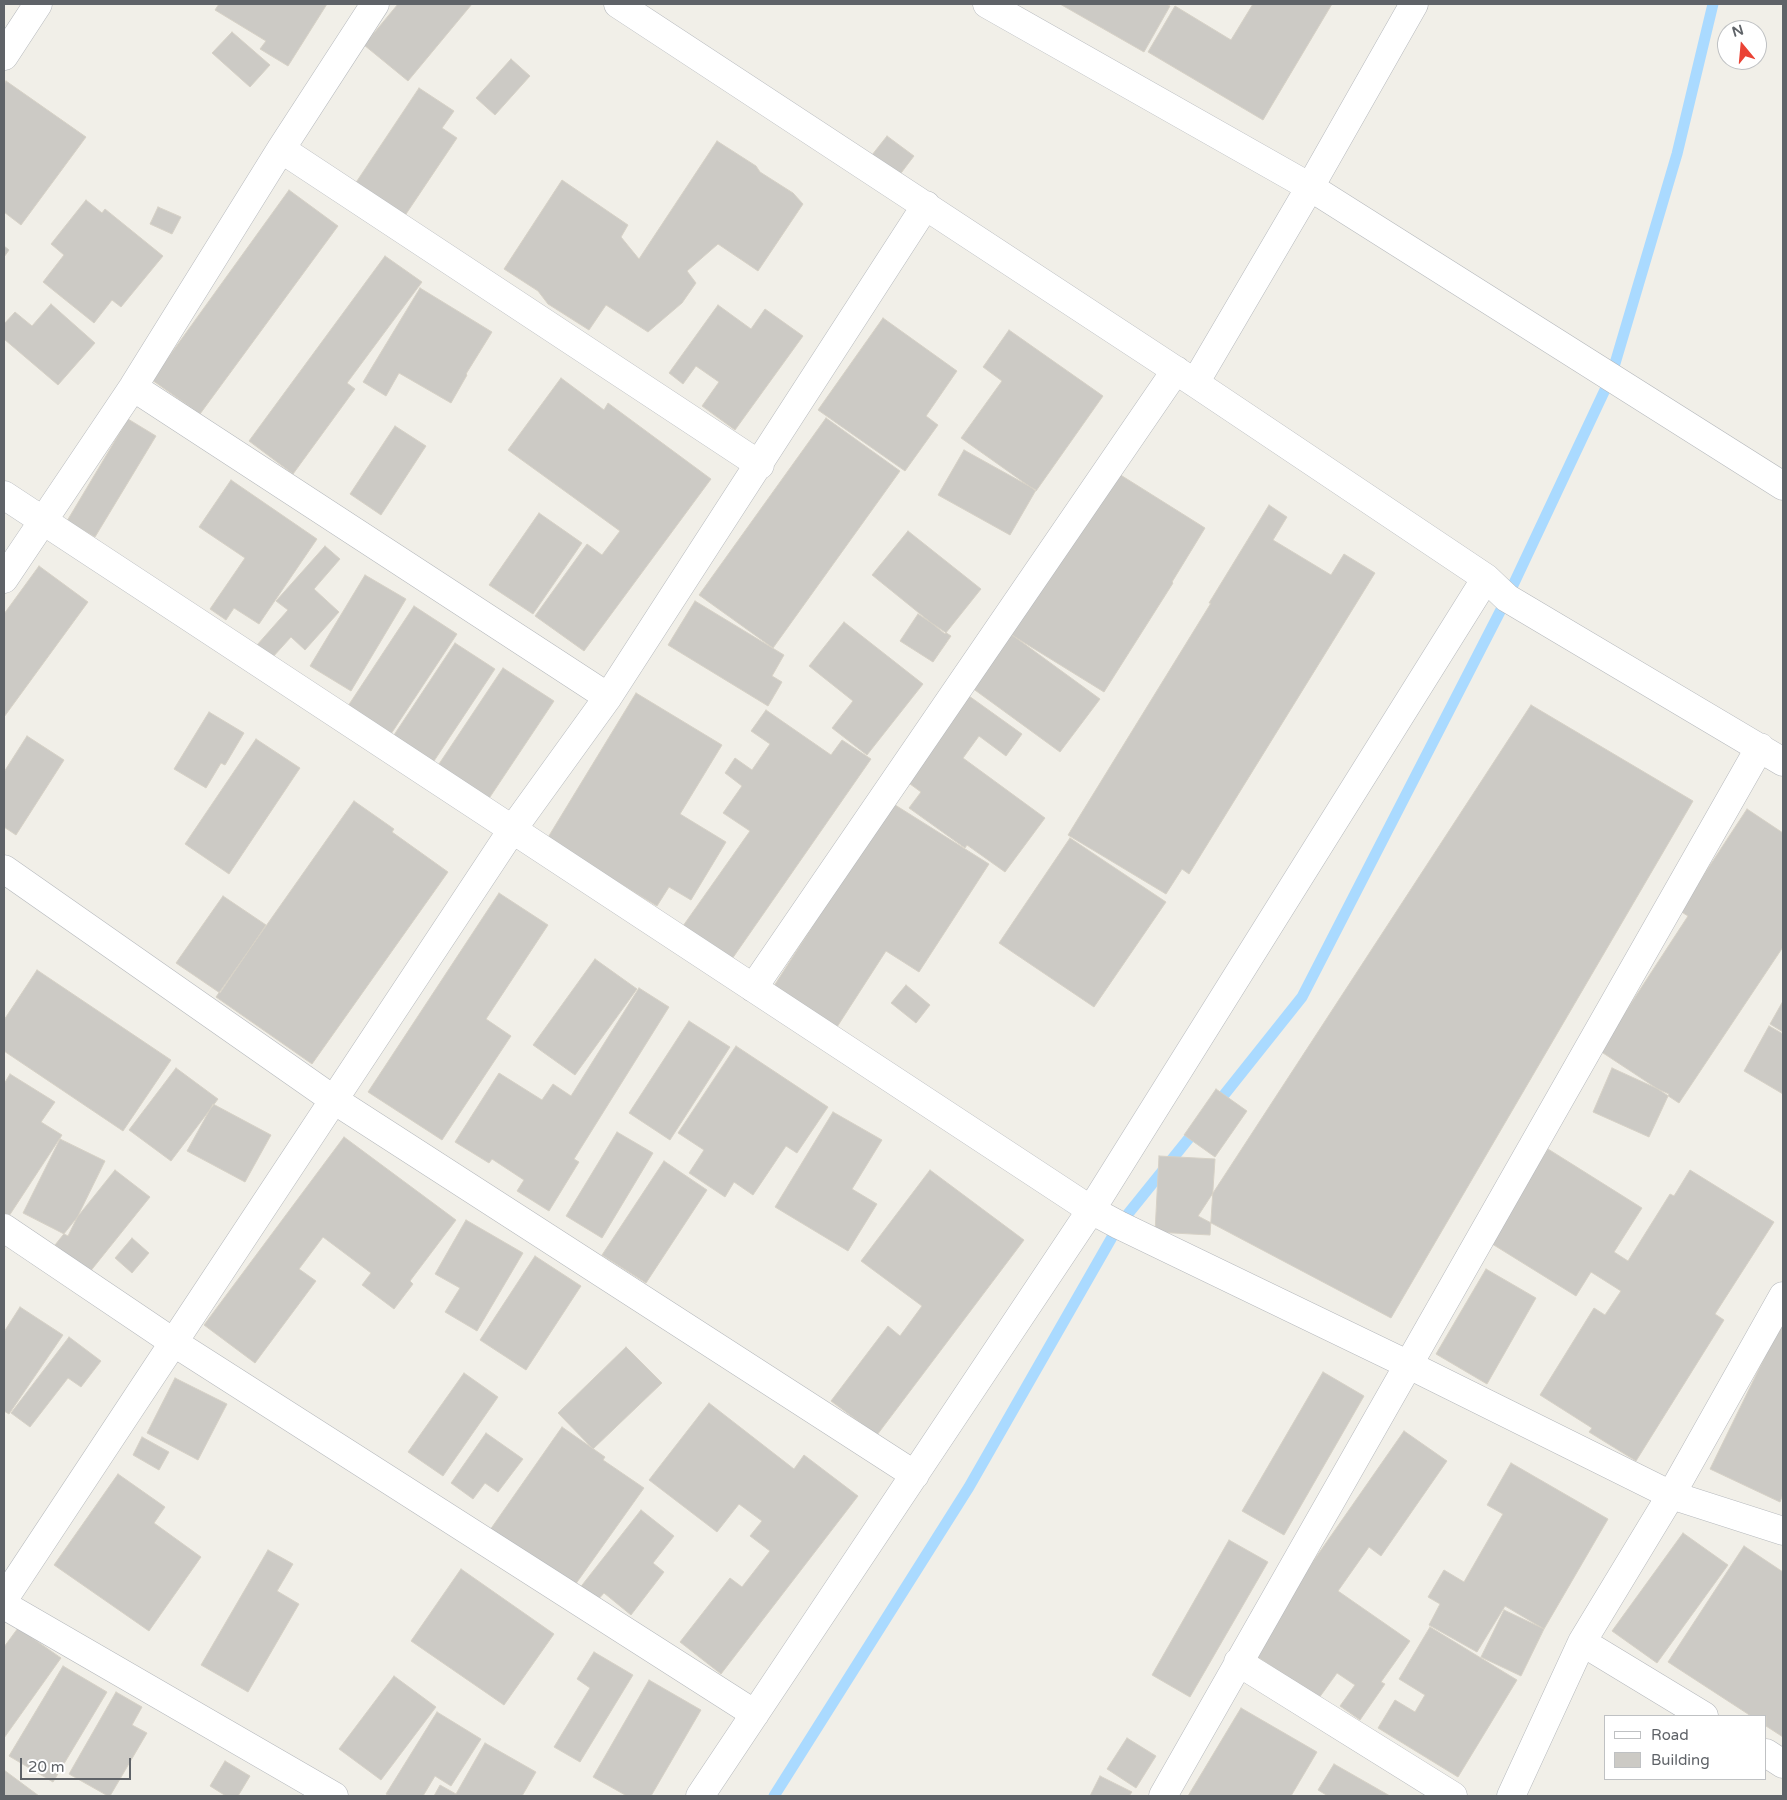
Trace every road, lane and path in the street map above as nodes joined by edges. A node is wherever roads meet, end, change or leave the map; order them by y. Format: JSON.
{"nodes":[{"id":1,"x":38,"y":4,"type":"edge"},
{"id":2,"x":375,"y":4,"type":"edge"},
{"id":3,"x":618,"y":4,"type":"edge"},
{"id":4,"x":987,"y":4,"type":"edge"},
{"id":5,"x":1414,"y":4,"type":"edge"},
{"id":6,"x":4,"y":56,"type":"edge"},
{"id":7,"x":281,"y":149,"type":"junction"},
{"id":8,"x":1310,"y":188,"type":"junction"},
{"id":9,"x":926,"y":205,"type":"junction"},
{"id":10,"x":1186,"y":376,"type":"junction"},
{"id":11,"x":133,"y":387,"type":"junction"},
{"id":12,"x":760,"y":464,"type":"junction"},
{"id":13,"x":1783,"y":486,"type":"edge"},
{"id":14,"x":4,"y":495,"type":"edge"},
{"id":15,"x":43,"y":521,"type":"junction"},
{"id":16,"x":1486,"y":578,"type":"junction"},
{"id":17,"x":4,"y":579,"type":"edge"},
{"id":18,"x":608,"y":697,"type":"junction"},
{"id":19,"x":1760,"y":747,"type":"junction"},
{"id":20,"x":1783,"y":762,"type":"edge"},
{"id":21,"x":512,"y":830,"type":"junction"},
{"id":22,"x":4,"y":869,"type":"edge"},
{"id":23,"x":753,"y":988,"type":"junction"},
{"id":24,"x":334,"y":1100,"type":"junction"},
{"id":25,"x":1091,"y":1210,"type":"junction"},
{"id":26,"x":4,"y":1228,"type":"edge"},
{"id":27,"x":1783,"y":1296,"type":"edge"},
{"id":28,"x":173,"y":1342,"type":"junction"},
{"id":29,"x":1407,"y":1364,"type":"junction"},
{"id":30,"x":915,"y":1475,"type":"junction"},
{"id":31,"x":1671,"y":1496,"type":"junction"},
{"id":32,"x":1783,"y":1531,"type":"edge"},
{"id":33,"x":4,"y":1600,"type":"edge"},
{"id":34,"x":4,"y":1605,"type":"edge"},
{"id":35,"x":1582,"y":1642,"type":"junction"},
{"id":36,"x":1238,"y":1662,"type":"junction"},
{"id":37,"x":755,"y":1714,"type":"junction"},
{"id":38,"x":1702,"y":1715,"type":"edge"},
{"id":39,"x":1767,"y":1754,"type":"edge"},
{"id":40,"x":1783,"y":1764,"type":"edge"},
{"id":41,"x":334,"y":1796,"type":"edge"},
{"id":42,"x":700,"y":1796,"type":"edge"},
{"id":43,"x":1163,"y":1796,"type":"edge"},
{"id":44,"x":1453,"y":1796,"type":"edge"},
{"id":45,"x":1511,"y":1796,"type":"edge"}],
"edges":[{"from":1,"to":6,"type":"street"},
{"from":2,"to":7,"type":"street"},
{"from":3,"to":9,"type":"street"},
{"from":4,"to":8,"type":"street"},
{"from":5,"to":8,"type":"street"},
{"from":7,"to":11,"type":"street"},
{"from":7,"to":12,"type":"street"},
{"from":8,"to":10,"type":"street"},
{"from":8,"to":13,"type":"street"},
{"from":9,"to":10,"type":"street"},
{"from":9,"to":12,"type":"street"},
{"from":10,"to":16,"type":"street"},
{"from":10,"to":23,"type":"street"},
{"from":11,"to":15,"type":"street"},
{"from":11,"to":18,"type":"street"},
{"from":12,"to":18,"type":"street"},
{"from":14,"to":15,"type":"street"},
{"from":15,"to":17,"type":"street"},
{"from":15,"to":21,"type":"street"},
{"from":16,"to":19,"type":"street"},
{"from":16,"to":25,"type":"street"},
{"from":18,"to":21,"type":"street"},
{"from":19,"to":20,"type":"street"},
{"from":19,"to":29,"type":"street"},
{"from":21,"to":23,"type":"street"},
{"from":21,"to":24,"type":"street"},
{"from":22,"to":24,"type":"street"},
{"from":23,"to":25,"type":"street"},
{"from":24,"to":28,"type":"street"},
{"from":24,"to":30,"type":"street"},
{"from":25,"to":29,"type":"street"},
{"from":25,"to":30,"type":"street"},
{"from":26,"to":28,"type":"street"},
{"from":27,"to":31,"type":"street"},
{"from":28,"to":33,"type":"street"},
{"from":28,"to":37,"type":"street"},
{"from":29,"to":31,"type":"street"},
{"from":29,"to":36,"type":"street"},
{"from":30,"to":37,"type":"street"},
{"from":31,"to":32,"type":"street"},
{"from":31,"to":35,"type":"street"},
{"from":34,"to":41,"type":"street"},
{"from":35,"to":38,"type":"street"},
{"from":35,"to":45,"type":"street"},
{"from":36,"to":43,"type":"street"},
{"from":36,"to":44,"type":"street"},
{"from":37,"to":42,"type":"street"},
{"from":39,"to":40,"type":"street"}]}
